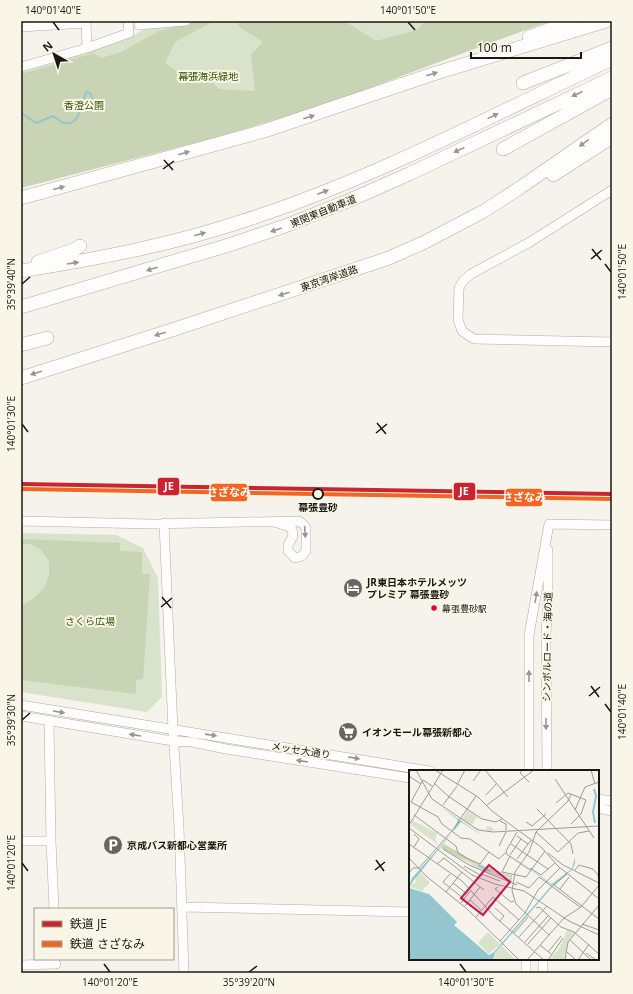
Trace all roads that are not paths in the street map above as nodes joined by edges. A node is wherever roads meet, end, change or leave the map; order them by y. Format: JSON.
{"nodes":[{"id":1,"x":128,"y":21,"type":"edge"},
{"id":2,"x":139,"y":21,"type":"edge"},
{"id":3,"x":186,"y":21,"type":"edge"},
{"id":4,"x":572,"y":21,"type":"edge"},
{"id":5,"x":606,"y":21,"type":"edge"},
{"id":6,"x":86,"y":22,"type":"edge"},
{"id":7,"x":21,"y":27,"type":"edge"},
{"id":8,"x":87,"y":48,"type":"junction"},
{"id":9,"x":612,"y":48,"type":"edge"},
{"id":10,"x":612,"y":59,"type":"edge"},
{"id":11,"x":475,"y":61,"type":"junction"},
{"id":12,"x":21,"y":68,"type":"edge"},
{"id":13,"x":612,"y":78,"type":"edge"},
{"id":14,"x":523,"y":83,"type":"dead end"},
{"id":15,"x":612,"y":89,"type":"edge"},
{"id":16,"x":612,"y":124,"type":"edge"},
{"id":17,"x":612,"y":137,"type":"edge"},
{"id":18,"x":503,"y":149,"type":"dead end"},
{"id":19,"x":612,"y":190,"type":"edge"},
{"id":20,"x":21,"y":198,"type":"edge"},
{"id":21,"x":80,"y":246,"type":"dead end"},
{"id":22,"x":389,"y":258,"type":"junction"},
{"id":23,"x":21,"y":268,"type":"edge"},
{"id":24,"x":21,"y":271,"type":"edge"},
{"id":25,"x":21,"y":307,"type":"edge"},
{"id":26,"x":47,"y":338,"type":"dead end"},
{"id":27,"x":612,"y":342,"type":"edge"},
{"id":28,"x":21,"y":345,"type":"edge"},
{"id":29,"x":21,"y":378,"type":"edge"},
{"id":30,"x":21,"y":521,"type":"edge"},
{"id":31,"x":274,"y":522,"type":"junction"},
{"id":32,"x":164,"y":523,"type":"junction"},
{"id":33,"x":549,"y":524,"type":"junction"},
{"id":34,"x":612,"y":525,"type":"edge"},
{"id":35,"x":21,"y":705,"type":"edge"},
{"id":36,"x":21,"y":716,"type":"edge"},
{"id":37,"x":49,"y":721,"type":"junction"},
{"id":38,"x":173,"y":730,"type":"junction"},
{"id":39,"x":174,"y":741,"type":"junction"},
{"id":40,"x":424,"y":770,"type":"edge"},
{"id":41,"x":529,"y":770,"type":"edge"},
{"id":42,"x":546,"y":770,"type":"edge"},
{"id":43,"x":409,"y":778,"type":"edge"},
{"id":44,"x":599,"y":799,"type":"edge"},
{"id":45,"x":612,"y":801,"type":"edge"},
{"id":46,"x":599,"y":808,"type":"edge"},
{"id":47,"x":612,"y":811,"type":"edge"},
{"id":48,"x":21,"y":841,"type":"edge"},
{"id":49,"x":51,"y":841,"type":"junction"},
{"id":50,"x":182,"y":907,"type":"junction"},
{"id":51,"x":54,"y":908,"type":"edge"},
{"id":52,"x":409,"y":912,"type":"edge"},
{"id":53,"x":526,"y":960,"type":"edge"},
{"id":54,"x":543,"y":960,"type":"edge"},
{"id":55,"x":21,"y":965,"type":"edge"},
{"id":56,"x":56,"y":965,"type":"edge"},
{"id":57,"x":184,"y":973,"type":"edge"},
{"id":58,"x":526,"y":973,"type":"edge"},
{"id":59,"x":542,"y":973,"type":"edge"}],
"edges":[{"from":1,"to":8,"type":"street"},
{"from":2,"to":3,"type":"street"},
{"from":4,"to":11,"type":"highway"},
{"from":5,"to":11,"type":"highway"},
{"from":6,"to":7,"type":"street"},
{"from":6,"to":8,"type":"street"},
{"from":8,"to":12,"type":"street"},
{"from":9,"to":14,"type":"highway"},
{"from":24,"to":10,"type":"highway","name":"東関東自動車道","one_way":true},
{"from":20,"to":11,"type":"highway","one_way":true},
{"from":13,"to":25,"type":"highway","name":"東関東自動車道","one_way":true},
{"from":15,"to":18,"type":"highway"},
{"from":16,"to":22,"type":"highway","name":"東京湾岸道路","one_way":true},
{"from":17,"to":22,"type":"highway"},
{"from":19,"to":27,"type":"street"},
{"from":21,"to":23,"type":"highway"},
{"from":22,"to":29,"type":"highway","name":"東京湾岸道路","one_way":true},
{"from":26,"to":28,"type":"highway"},
{"from":30,"to":32,"type":"street"},
{"from":31,"to":31,"type":"street","one_way":true},
{"from":31,"to":32,"type":"street"},
{"from":32,"to":38,"type":"street"},
{"from":33,"to":34,"type":"street"},
{"from":41,"to":33,"type":"street","name":"シンボルロード・海の道","one_way":true},
{"from":33,"to":42,"type":"street","name":"シンボルロード・海の道","one_way":true},
{"from":35,"to":38,"type":"street","name":"メッセ大通り","one_way":true},
{"from":36,"to":37,"type":"street","name":"メッセ大通り"},
{"from":39,"to":37,"type":"street","name":"メッセ大通り","one_way":true},
{"from":37,"to":49,"type":"street"},
{"from":38,"to":39,"type":"street"},
{"from":38,"to":40,"type":"street","name":"メッセ大通り","one_way":true},
{"from":43,"to":39,"type":"street","name":"メッセ大通り","one_way":true},
{"from":39,"to":50,"type":"street"},
{"from":44,"to":45,"type":"street"},
{"from":46,"to":47,"type":"street"},
{"from":48,"to":49,"type":"street"},
{"from":49,"to":51,"type":"street"},
{"from":50,"to":52,"type":"street"},
{"from":50,"to":57,"type":"street"},
{"from":53,"to":58,"type":"street"},
{"from":54,"to":59,"type":"street"},
{"from":55,"to":56,"type":"street"}]}
